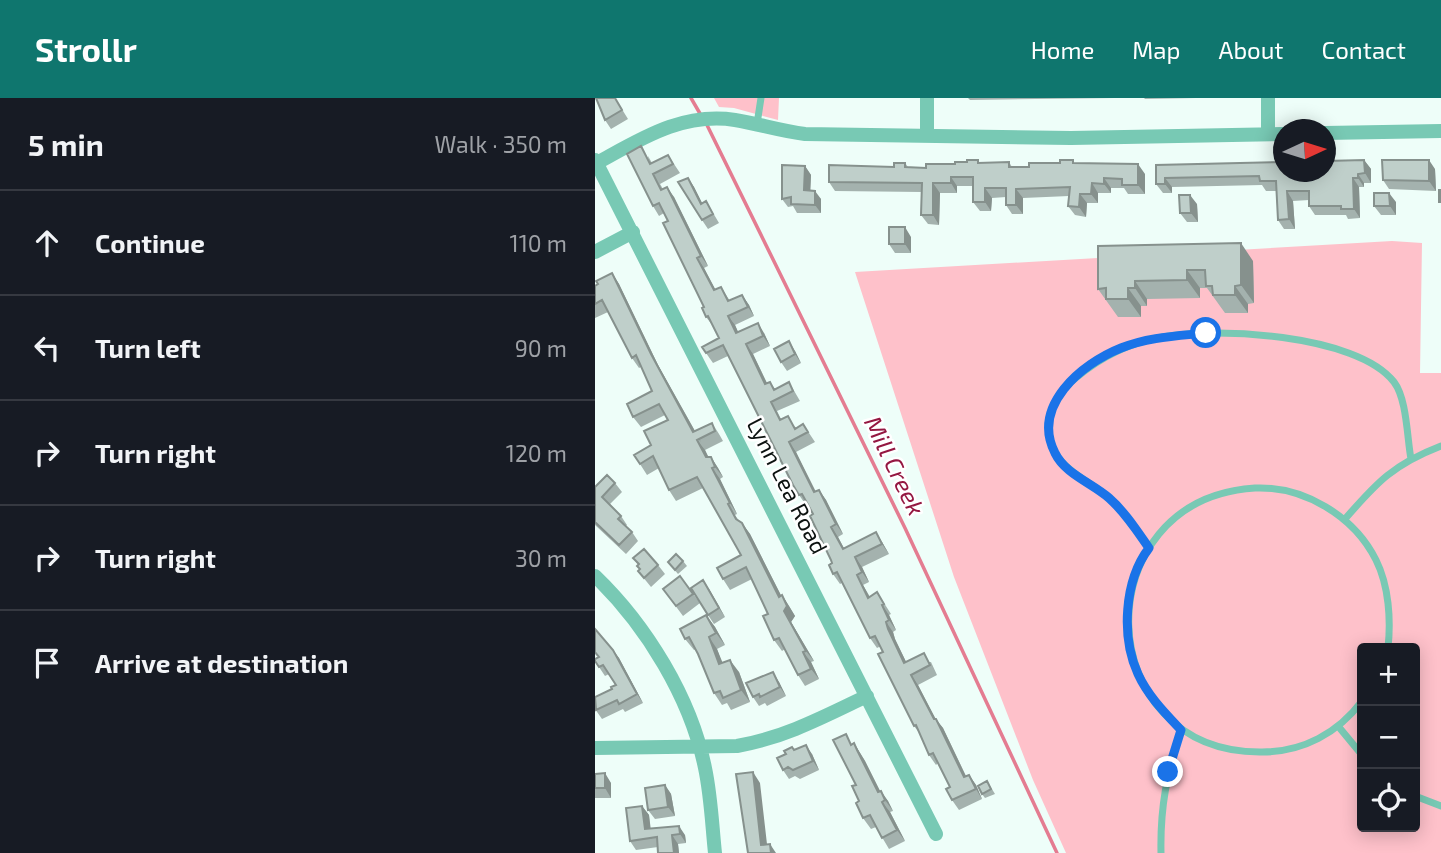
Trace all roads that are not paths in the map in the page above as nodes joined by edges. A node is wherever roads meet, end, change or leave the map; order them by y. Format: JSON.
{"nodes":[{"id":1,"x":761,"y":98,"type":"edge"},
{"id":2,"x":927,"y":98,"type":"edge"},
{"id":3,"x":1268,"y":98,"type":"edge"},
{"id":4,"x":1273,"y":120,"type":"edge"},
{"id":5,"x":757,"y":125,"type":"junction"},
{"id":6,"x":1441,"y":131,"type":"edge"},
{"id":7,"x":1273,"y":134,"type":"edge"},
{"id":8,"x":1336,"y":134,"type":"edge"},
{"id":9,"x":927,"y":136,"type":"junction"},
{"id":10,"x":596,"y":161,"type":"edge"},
{"id":11,"x":633,"y":232,"type":"junction"},
{"id":12,"x":595,"y":251,"type":"edge"},
{"id":13,"x":1441,"y":446,"type":"edge"},
{"id":14,"x":1411,"y":459,"type":"junction"},
{"id":15,"x":1345,"y":519,"type":"junction"},
{"id":16,"x":1149,"y":548,"type":"junction"},
{"id":17,"x":595,"y":576,"type":"edge"},
{"id":18,"x":1388,"y":643,"type":"edge"},
{"id":19,"x":867,"y":696,"type":"junction"},
{"id":20,"x":1358,"y":706,"type":"edge"},
{"id":21,"x":1338,"y":726,"type":"junction"},
{"id":22,"x":1181,"y":730,"type":"junction"},
{"id":23,"x":699,"y":747,"type":"junction"},
{"id":24,"x":595,"y":748,"type":"edge"},
{"id":25,"x":1357,"y":749,"type":"edge"},
{"id":26,"x":1420,"y":798,"type":"edge"},
{"id":27,"x":1441,"y":806,"type":"edge"},
{"id":28,"x":936,"y":834,"type":"dead end"},
{"id":29,"x":715,"y":853,"type":"edge"},
{"id":30,"x":1161,"y":853,"type":"edge"}],
"edges":[{"from":1,"to":5,"type":"lane"},
{"from":2,"to":9,"type":"street"},
{"from":3,"to":4,"type":"street"},
{"from":5,"to":9,"type":"street"},
{"from":5,"to":10,"type":"street"},
{"from":6,"to":8,"type":"street"},
{"from":7,"to":9,"type":"street"},
{"from":10,"to":11,"type":"street","name":"Lynn Lea Road"},
{"from":11,"to":12,"type":"street"},
{"from":11,"to":19,"type":"street","name":"Lynn Lea Road"},
{"from":13,"to":14,"type":"lane"},
{"from":14,"to":15,"type":"lane"},
{"from":14,"to":16,"type":"lane"},
{"from":15,"to":16,"type":"lane"},
{"from":15,"to":18,"type":"lane"},
{"from":16,"to":22,"type":"lane"},
{"from":17,"to":23,"type":"street"},
{"from":19,"to":23,"type":"street"},
{"from":19,"to":28,"type":"street","name":"Lynn Lea Road"},
{"from":20,"to":21,"type":"lane"},
{"from":21,"to":22,"type":"lane"},
{"from":21,"to":25,"type":"lane"},
{"from":22,"to":30,"type":"lane"},
{"from":23,"to":24,"type":"street"},
{"from":23,"to":29,"type":"street"},
{"from":26,"to":27,"type":"lane"}]}
